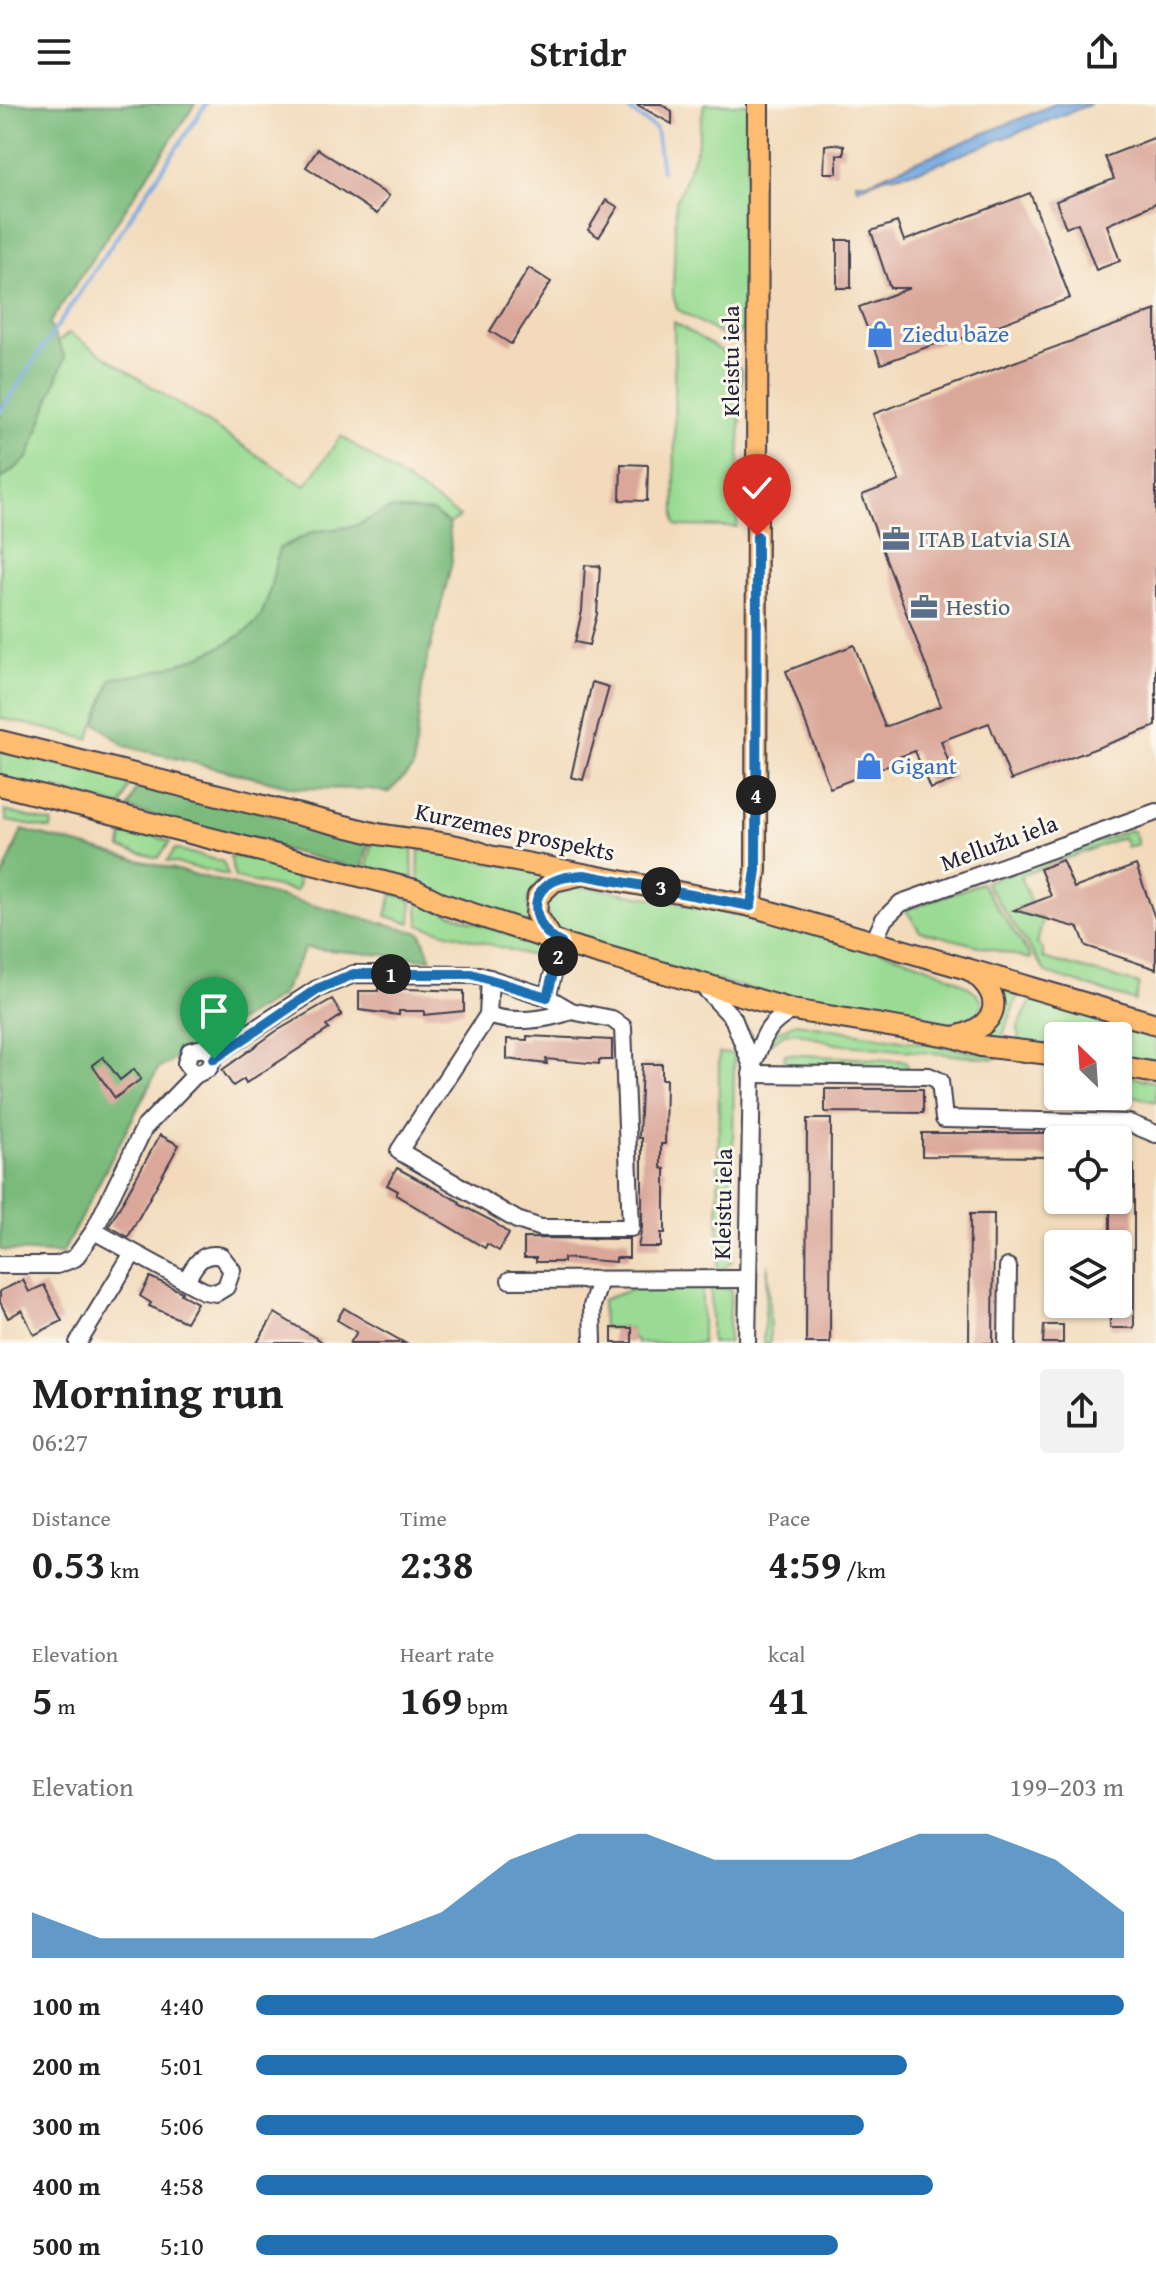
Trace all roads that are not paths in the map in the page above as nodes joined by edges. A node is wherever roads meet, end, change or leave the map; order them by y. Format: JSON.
{"nodes":[{"id":1,"x":758,"y":104,"type":"edge"},
{"id":2,"x":0,"y":741,"type":"edge"},
{"id":3,"x":0,"y":785,"type":"edge"},
{"id":4,"x":1156,"y":812,"type":"edge"},
{"id":5,"x":584,"y":875,"type":"junction"},
{"id":6,"x":751,"y":906,"type":"junction"},
{"id":7,"x":875,"y":939,"type":"junction"},
{"id":8,"x":556,"y":941,"type":"junction"},
{"id":9,"x":969,"y":970,"type":"junction"},
{"id":10,"x":490,"y":978,"type":"junction"},
{"id":11,"x":703,"y":986,"type":"junction"},
{"id":12,"x":547,"y":997,"type":"junction"},
{"id":13,"x":793,"y":1010,"type":"junction"},
{"id":14,"x":571,"y":1011,"type":"junction"},
{"id":15,"x":488,"y":1015,"type":"junction"},
{"id":16,"x":1156,"y":1024,"type":"edge"},
{"id":17,"x":954,"y":1037,"type":"junction"},
{"id":18,"x":1044,"y":1053,"type":"edge"},
{"id":19,"x":215,"y":1055,"type":"junction"},
{"id":20,"x":1132,"y":1069,"type":"edge"},
{"id":21,"x":751,"y":1070,"type":"junction"},
{"id":22,"x":1156,"y":1073,"type":"edge"},
{"id":23,"x":195,"y":1075,"type":"junction"},
{"id":24,"x":1156,"y":1134,"type":"edge"},
{"id":25,"x":94,"y":1231,"type":"junction"},
{"id":26,"x":133,"y":1253,"type":"junction"},
{"id":27,"x":0,"y":1265,"type":"edge"},
{"id":28,"x":1008,"y":1267,"type":"dead end"},
{"id":29,"x":747,"y":1279,"type":"junction"},
{"id":30,"x":510,"y":1280,"type":"dead end"},
{"id":31,"x":600,"y":1280,"type":"junction"},
{"id":32,"x":186,"y":1281,"type":"dead end"},
{"id":33,"x":78,"y":1343,"type":"edge"},
{"id":34,"x":593,"y":1343,"type":"edge"},
{"id":35,"x":747,"y":1343,"type":"edge"},
{"id":36,"x":1007,"y":1343,"type":"edge"}],
"edges":[{"from":1,"to":6,"type":"main road","name":"Kleistu iela"},
{"from":2,"to":5,"type":"main road","name":"Kurzemes prospekts"},
{"from":3,"to":8,"type":"main road"},
{"from":4,"to":7,"type":"street","name":"Mellužu iela"},
{"from":5,"to":6,"type":"main road","name":"Kurzemes prospekts"},
{"from":5,"to":8,"type":"main road"},
{"from":6,"to":7,"type":"main road","name":"Kurzemes prospekts"},
{"from":7,"to":9,"type":"main road","name":"Kurzemes prospekts"},
{"from":8,"to":11,"type":"main road"},
{"from":8,"to":12,"type":"street"},
{"from":9,"to":16,"type":"main road","name":"Kurzemes prospekts"},
{"from":9,"to":17,"type":"main road"},
{"from":10,"to":12,"type":"street"},
{"from":10,"to":15,"type":"street"},
{"from":10,"to":19,"type":"street"},
{"from":11,"to":13,"type":"main road"},
{"from":11,"to":21,"type":"street","name":"Kleistu iela"},
{"from":12,"to":14,"type":"street"},
{"from":13,"to":17,"type":"main road"},
{"from":13,"to":21,"type":"street","name":"Kleistu iela"},
{"from":14,"to":15,"type":"street"},
{"from":14,"to":15,"type":"street"},
{"from":17,"to":18,"type":"main road"},
{"from":19,"to":23,"type":"street"},
{"from":19,"to":23,"type":"street"},
{"from":20,"to":22,"type":"main road"},
{"from":21,"to":24,"type":"street"},
{"from":21,"to":29,"type":"street","name":"Kleistu iela"},
{"from":23,"to":25,"type":"street"},
{"from":25,"to":26,"type":"street"},
{"from":25,"to":27,"type":"street"},
{"from":26,"to":32,"type":"street"},
{"from":26,"to":33,"type":"street"},
{"from":28,"to":36,"type":"street"},
{"from":29,"to":31,"type":"street"},
{"from":29,"to":35,"type":"street","name":"Kleistu iela"},
{"from":30,"to":31,"type":"street"},
{"from":31,"to":34,"type":"street"}]}
